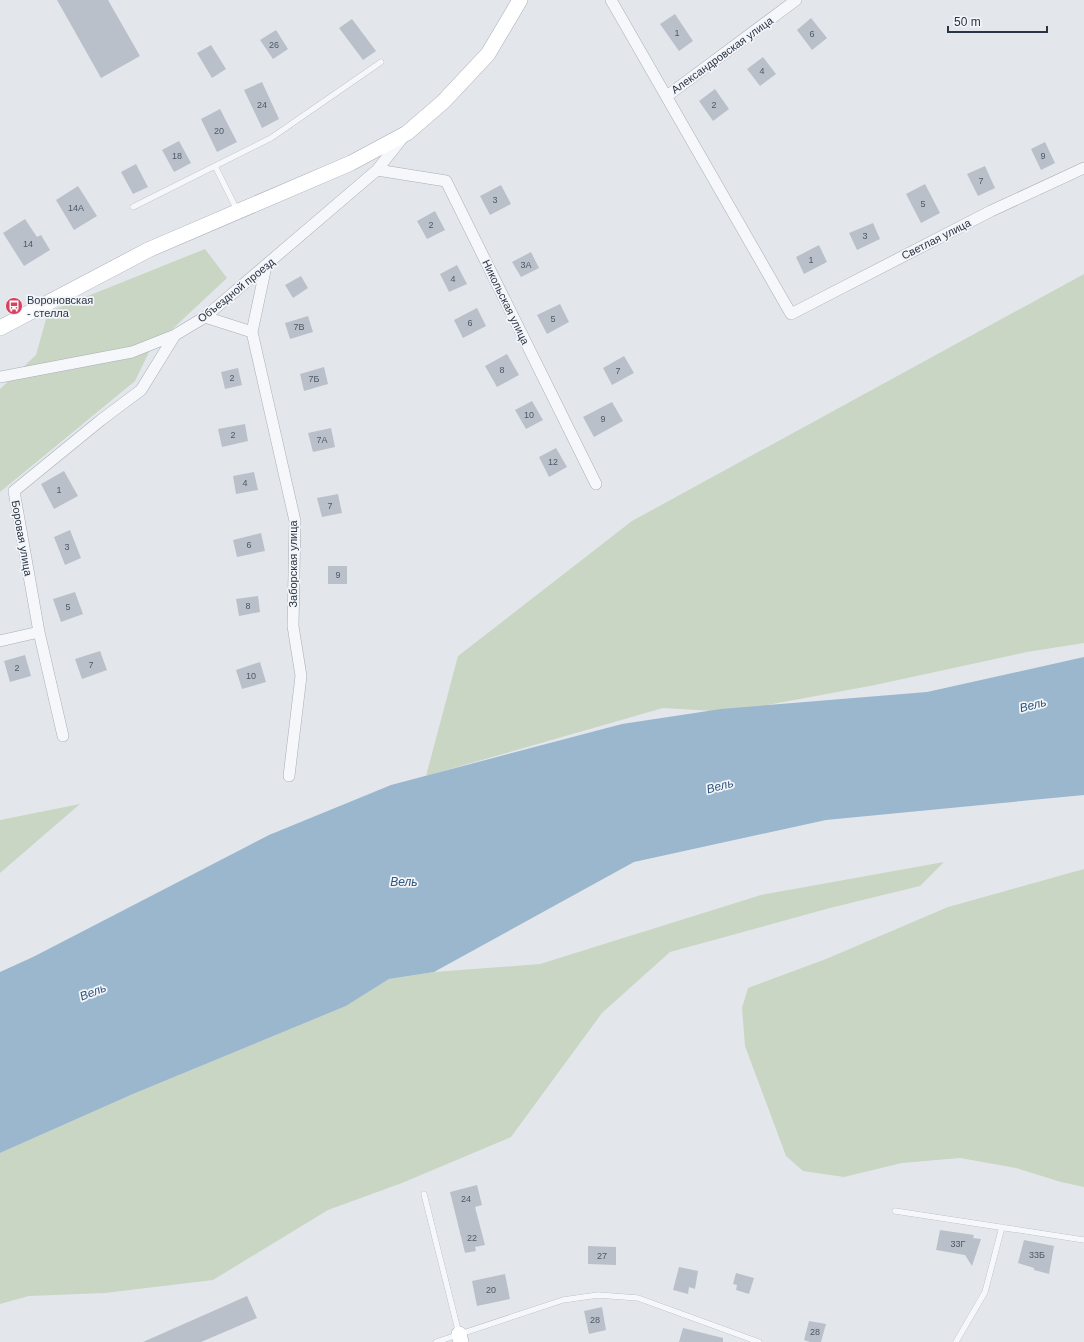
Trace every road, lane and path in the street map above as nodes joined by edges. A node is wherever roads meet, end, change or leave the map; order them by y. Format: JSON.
{"nodes":[{"id":1,"x":520,"y":0,"type":"edge"},
{"id":2,"x":611,"y":0,"type":"edge"},
{"id":3,"x":796,"y":0,"type":"edge"},
{"id":4,"x":381,"y":62,"type":"dead end"},
{"id":5,"x":667,"y":96,"type":"junction"},
{"id":6,"x":407,"y":133,"type":"junction"},
{"id":7,"x":215,"y":166,"type":"junction"},
{"id":8,"x":1084,"y":168,"type":"edge"},
{"id":9,"x":377,"y":170,"type":"junction"},
{"id":10,"x":133,"y":207,"type":"dead end"},
{"id":11,"x":238,"y":212,"type":"junction"},
{"id":12,"x":266,"y":266,"type":"junction"},
{"id":13,"x":205,"y":317,"type":"junction"},
{"id":14,"x":0,"y":328,"type":"edge"},
{"id":15,"x":252,"y":332,"type":"junction"},
{"id":16,"x":176,"y":335,"type":"junction"},
{"id":17,"x":0,"y":377,"type":"edge"},
{"id":18,"x":596,"y":484,"type":"dead end"},
{"id":19,"x":39,"y":632,"type":"junction"},
{"id":20,"x":0,"y":641,"type":"edge"},
{"id":21,"x":63,"y":736,"type":"dead end"},
{"id":22,"x":289,"y":776,"type":"dead end"},
{"id":23,"x":424,"y":1194,"type":"dead end"},
{"id":24,"x":895,"y":1211,"type":"dead end"},
{"id":25,"x":1002,"y":1227,"type":"junction"},
{"id":26,"x":1084,"y":1240,"type":"edge"},
{"id":27,"x":460,"y":1338,"type":"edge"},
{"id":28,"x":436,"y":1342,"type":"edge"},
{"id":29,"x":759,"y":1342,"type":"edge"},
{"id":30,"x":956,"y":1342,"type":"edge"}],
"edges":[{"from":1,"to":6,"type":"main road"},
{"from":2,"to":5,"type":"street"},
{"from":3,"to":5,"type":"street","name":"Александровская улица"},
{"from":4,"to":7,"type":"lane"},
{"from":5,"to":8,"type":"street","name":"Светлая улица"},
{"from":6,"to":9,"type":"street","name":"Объездной проезд"},
{"from":6,"to":11,"type":"main road"},
{"from":7,"to":10,"type":"lane"},
{"from":7,"to":11,"type":"lane"},
{"from":9,"to":12,"type":"street","name":"Объездной проезд"},
{"from":9,"to":18,"type":"street","name":"Никольская улица"},
{"from":11,"to":14,"type":"main road"},
{"from":12,"to":13,"type":"street","name":"Объездной проезд"},
{"from":12,"to":15,"type":"street"},
{"from":13,"to":15,"type":"street"},
{"from":13,"to":16,"type":"street","name":"Объездной проезд"},
{"from":15,"to":22,"type":"street","name":"Заборская улица"},
{"from":16,"to":17,"type":"street","name":"Объездной проезд"},
{"from":16,"to":19,"type":"street","name":"Боровая улица"},
{"from":19,"to":20,"type":"street"},
{"from":19,"to":21,"type":"street","name":"Боровая улица"},
{"from":23,"to":27,"type":"lane"},
{"from":24,"to":25,"type":"lane"},
{"from":25,"to":26,"type":"lane"},
{"from":25,"to":30,"type":"lane"},
{"from":27,"to":28,"type":"lane"},
{"from":27,"to":29,"type":"lane"}]}
